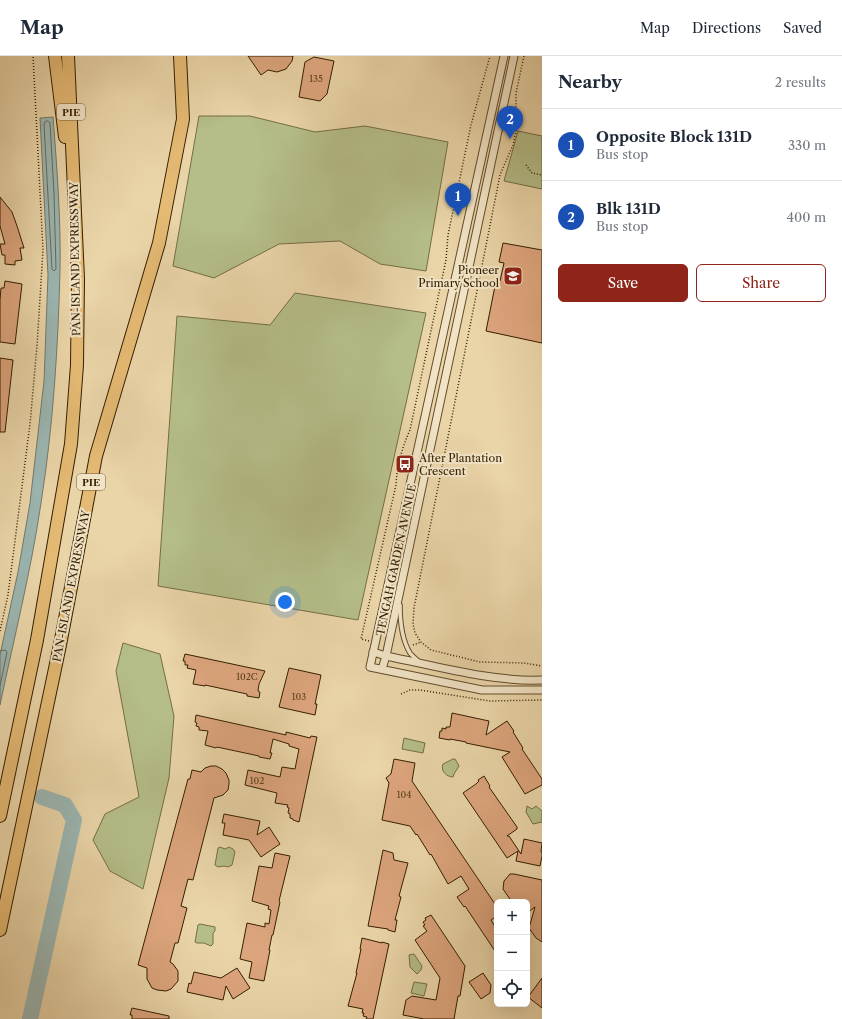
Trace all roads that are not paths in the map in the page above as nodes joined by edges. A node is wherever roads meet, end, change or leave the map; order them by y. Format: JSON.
{"nodes":[{"id":1,"x":56,"y":56,"type":"edge"},
{"id":2,"x":68,"y":56,"type":"edge"},
{"id":3,"x":180,"y":56,"type":"edge"},
{"id":4,"x":504,"y":56,"type":"edge"},
{"id":5,"x":514,"y":56,"type":"edge"},
{"id":6,"x":72,"y":146,"type":"junction"},
{"id":7,"x":482,"y":158,"type":"junction"},
{"id":8,"x":492,"y":161,"type":"junction"},
{"id":9,"x":400,"y":594,"type":"junction"},
{"id":10,"x":373,"y":652,"type":"junction"},
{"id":11,"x":386,"y":656,"type":"junction"},
{"id":12,"x":420,"y":663,"type":"junction"},
{"id":13,"x":382,"y":669,"type":"junction"},
{"id":14,"x":542,"y":680,"type":"edge"},
{"id":15,"x":542,"y":690,"type":"edge"},
{"id":16,"x":0,"y":816,"type":"edge"},
{"id":17,"x":0,"y":930,"type":"edge"}],
"edges":[{"from":1,"to":6,"type":"highway"},
{"from":2,"to":6,"type":"highway","name":"PAN-ISLAND EXPRESSWAY","number":"PIE"},
{"from":3,"to":17,"type":"highway","name":"PAN-ISLAND EXPRESSWAY","number":"PIE"},
{"from":4,"to":7,"type":"street","name":"TENGAH GARDEN AVENUE"},
{"from":5,"to":8,"type":"street","name":"TENGAH GARDEN AVENUE"},
{"from":6,"to":16,"type":"highway","name":"PAN-ISLAND EXPRESSWAY","number":"PIE"},
{"from":7,"to":8,"type":"street"},
{"from":7,"to":10,"type":"street","name":"TENGAH GARDEN AVENUE"},
{"from":8,"to":9,"type":"street","name":"TENGAH GARDEN AVENUE"},
{"from":9,"to":11,"type":"street","name":"TENGAH GARDEN AVENUE"},
{"from":9,"to":12,"type":"lane"},
{"from":10,"to":11,"type":"street"},
{"from":10,"to":13,"type":"street","name":"TENGAH GARDEN AVENUE"},
{"from":11,"to":12,"type":"street"},
{"from":11,"to":13,"type":"street","name":"TENGAH GARDEN AVENUE"},
{"from":12,"to":14,"type":"street"},
{"from":13,"to":15,"type":"street"}]}
